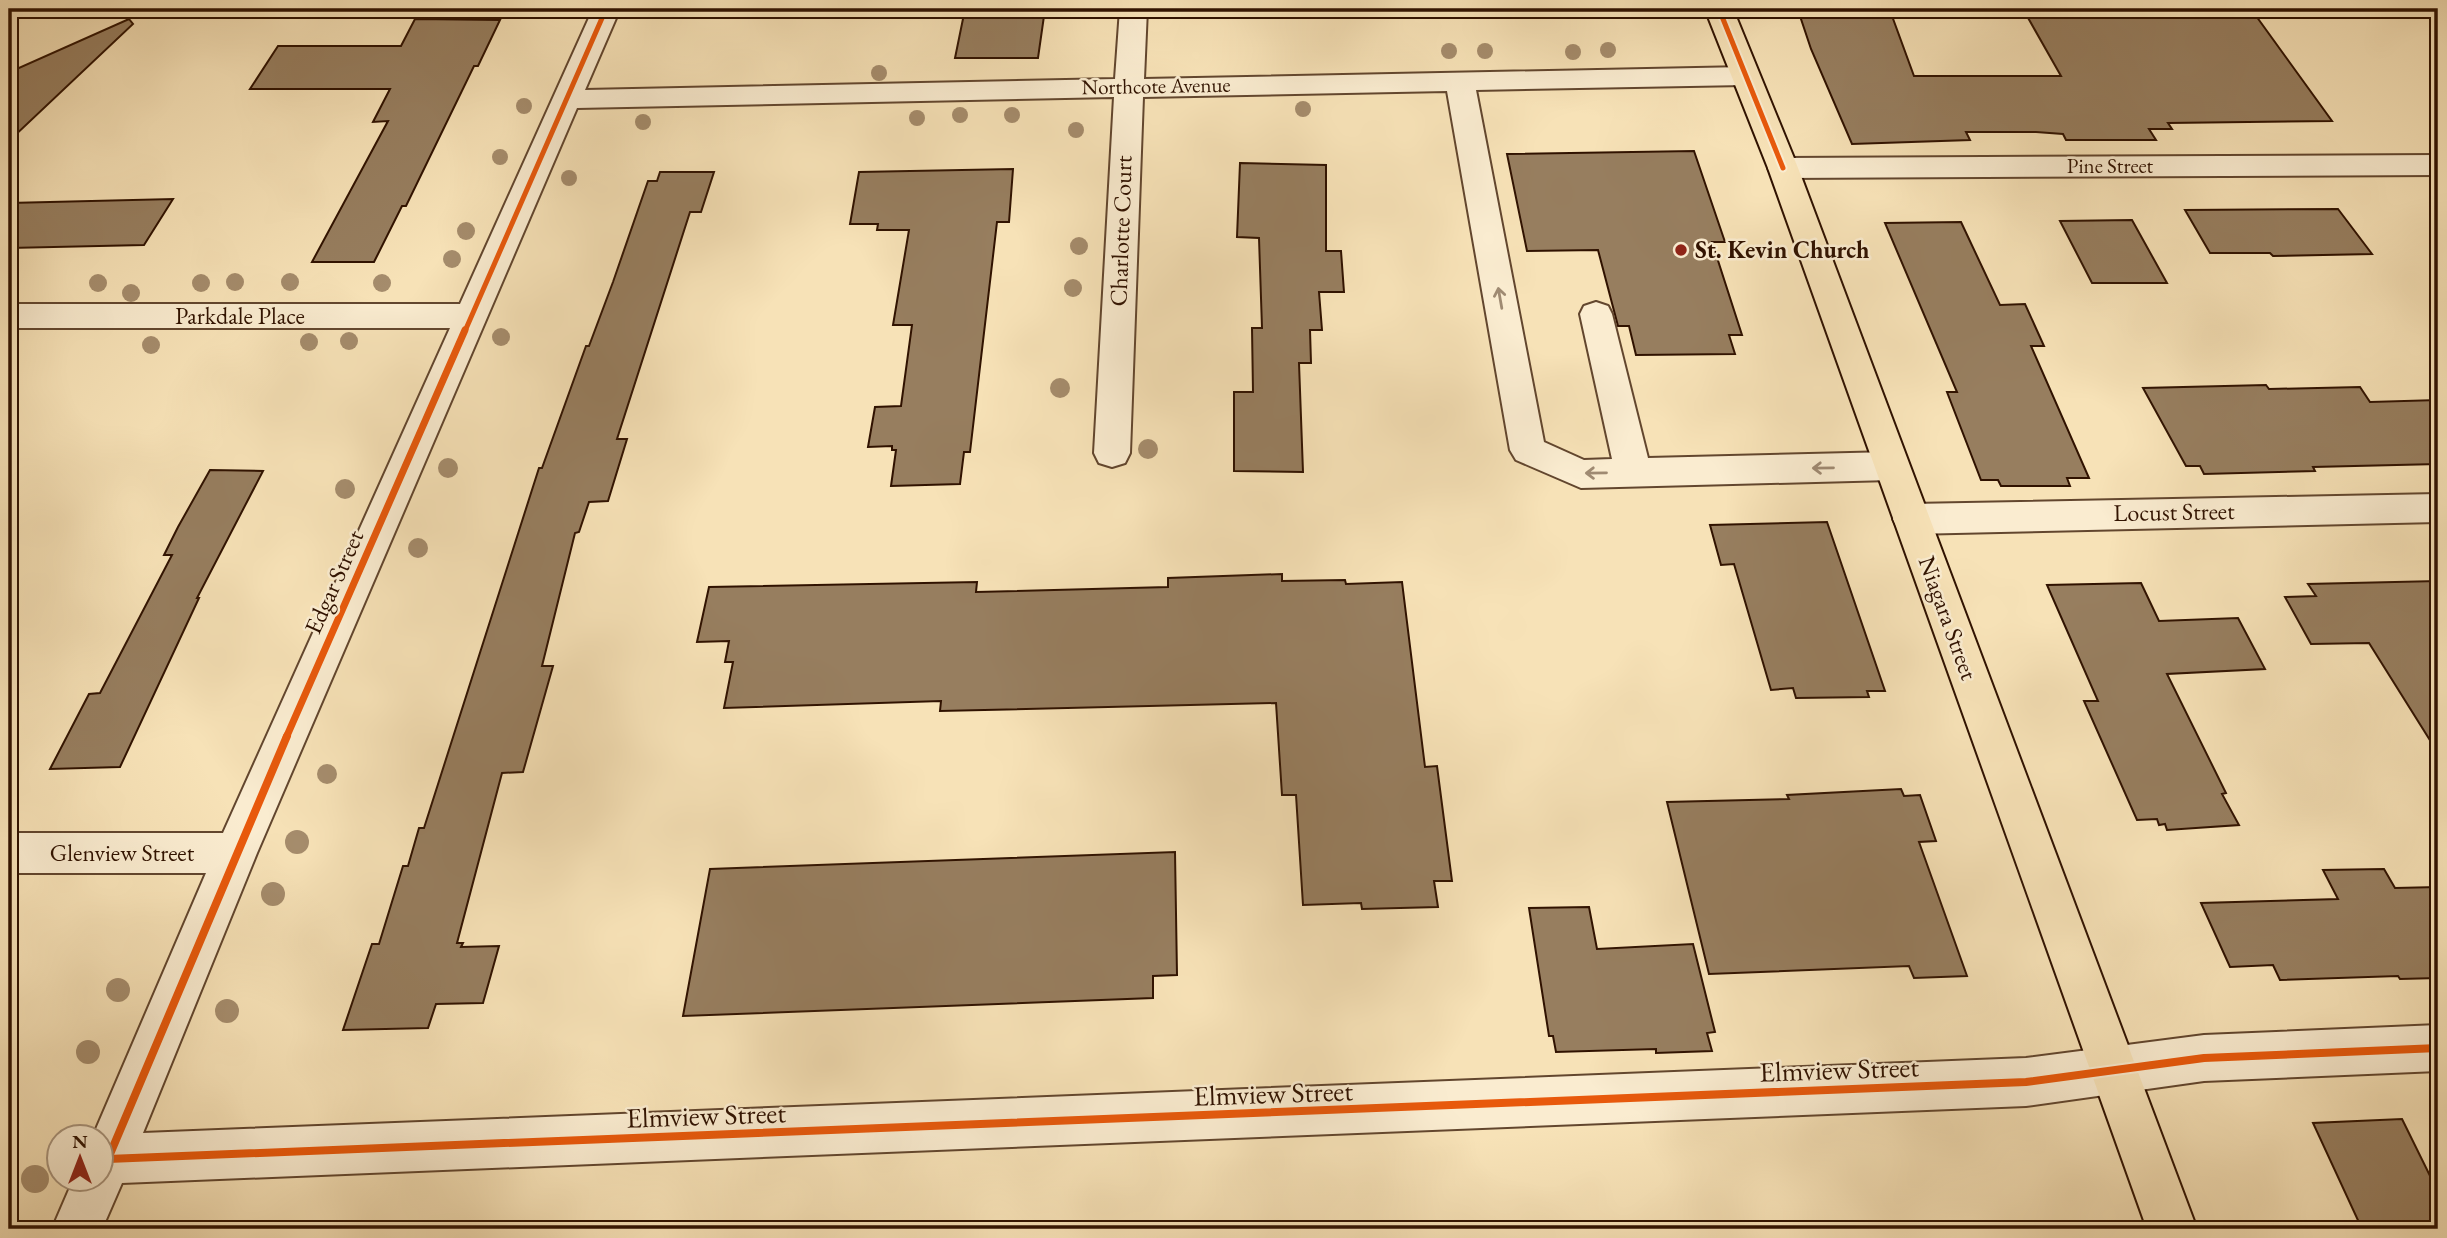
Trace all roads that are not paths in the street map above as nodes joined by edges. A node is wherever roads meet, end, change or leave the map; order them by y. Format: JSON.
{"nodes":[{"id":1,"x":606,"y":9,"type":"edge"},
{"id":2,"x":1133,"y":9,"type":"edge"},
{"id":3,"x":1719,"y":9,"type":"edge"},
{"id":4,"x":1745,"y":76,"type":"junction"},
{"id":5,"x":1460,"y":81,"type":"junction"},
{"id":6,"x":1127,"y":87,"type":"junction"},
{"id":7,"x":567,"y":99,"type":"junction"},
{"id":8,"x":2438,"y":165,"type":"edge"},
{"id":9,"x":1783,"y":168,"type":"junction"},
{"id":10,"x":1596,"y":314,"type":"dead end"},
{"id":11,"x":9,"y":316,"type":"edge"},
{"id":12,"x":471,"y":316,"type":"junction"},
{"id":13,"x":1112,"y":453,"type":"dead end"},
{"id":14,"x":1892,"y":466,"type":"junction"},
{"id":15,"x":1633,"y":472,"type":"junction"},
{"id":16,"x":2438,"y":508,"type":"edge"},
{"id":17,"x":1911,"y":519,"type":"junction"},
{"id":18,"x":9,"y":853,"type":"edge"},
{"id":19,"x":236,"y":853,"type":"junction"},
{"id":20,"x":2438,"y":1048,"type":"edge"},
{"id":21,"x":2115,"y":1069,"type":"junction"},
{"id":22,"x":116,"y":1139,"type":"edge"},
{"id":23,"x":116,"y":1169,"type":"edge"},
{"id":24,"x":93,"y":1192,"type":"edge"},
{"id":25,"x":77,"y":1229,"type":"edge"},
{"id":26,"x":2172,"y":1229,"type":"edge"}],
"edges":[{"from":1,"to":7,"type":"street","name":"Edgar Street"},
{"from":2,"to":6,"type":"street","name":"Charlotte Court"},
{"from":3,"to":4,"type":"main road","name":"Niagara Street"},
{"from":4,"to":5,"type":"street","name":"Northcote Avenue"},
{"from":4,"to":9,"type":"main road","name":"Niagara Street"},
{"from":5,"to":6,"type":"street","name":"Northcote Avenue"},
{"from":15,"to":5,"type":"street","one_way":true},
{"from":6,"to":7,"type":"street","name":"Northcote Avenue"},
{"from":6,"to":13,"type":"street","name":"Charlotte Court"},
{"from":7,"to":12,"type":"street","name":"Edgar Street"},
{"from":8,"to":9,"type":"street","name":"Pine Street"},
{"from":9,"to":14,"type":"main road","name":"Niagara Street"},
{"from":10,"to":15,"type":"street"},
{"from":11,"to":12,"type":"street","name":"Parkdale Place"},
{"from":12,"to":19,"type":"street","name":"Edgar Street"},
{"from":14,"to":15,"type":"street","one_way":true},
{"from":14,"to":17,"type":"main road","name":"Niagara Street"},
{"from":16,"to":17,"type":"street","name":"Locust Street"},
{"from":17,"to":21,"type":"main road","name":"Niagara Street"},
{"from":18,"to":19,"type":"street","name":"Glenview Street"},
{"from":19,"to":22,"type":"street","name":"Edgar Street"},
{"from":20,"to":21,"type":"street","name":"Elmview Street"},
{"from":21,"to":23,"type":"street","name":"Elmview Street"},
{"from":21,"to":26,"type":"main road","name":"Niagara Street"},
{"from":24,"to":25,"type":"street","name":"Edgar Street"}]}
